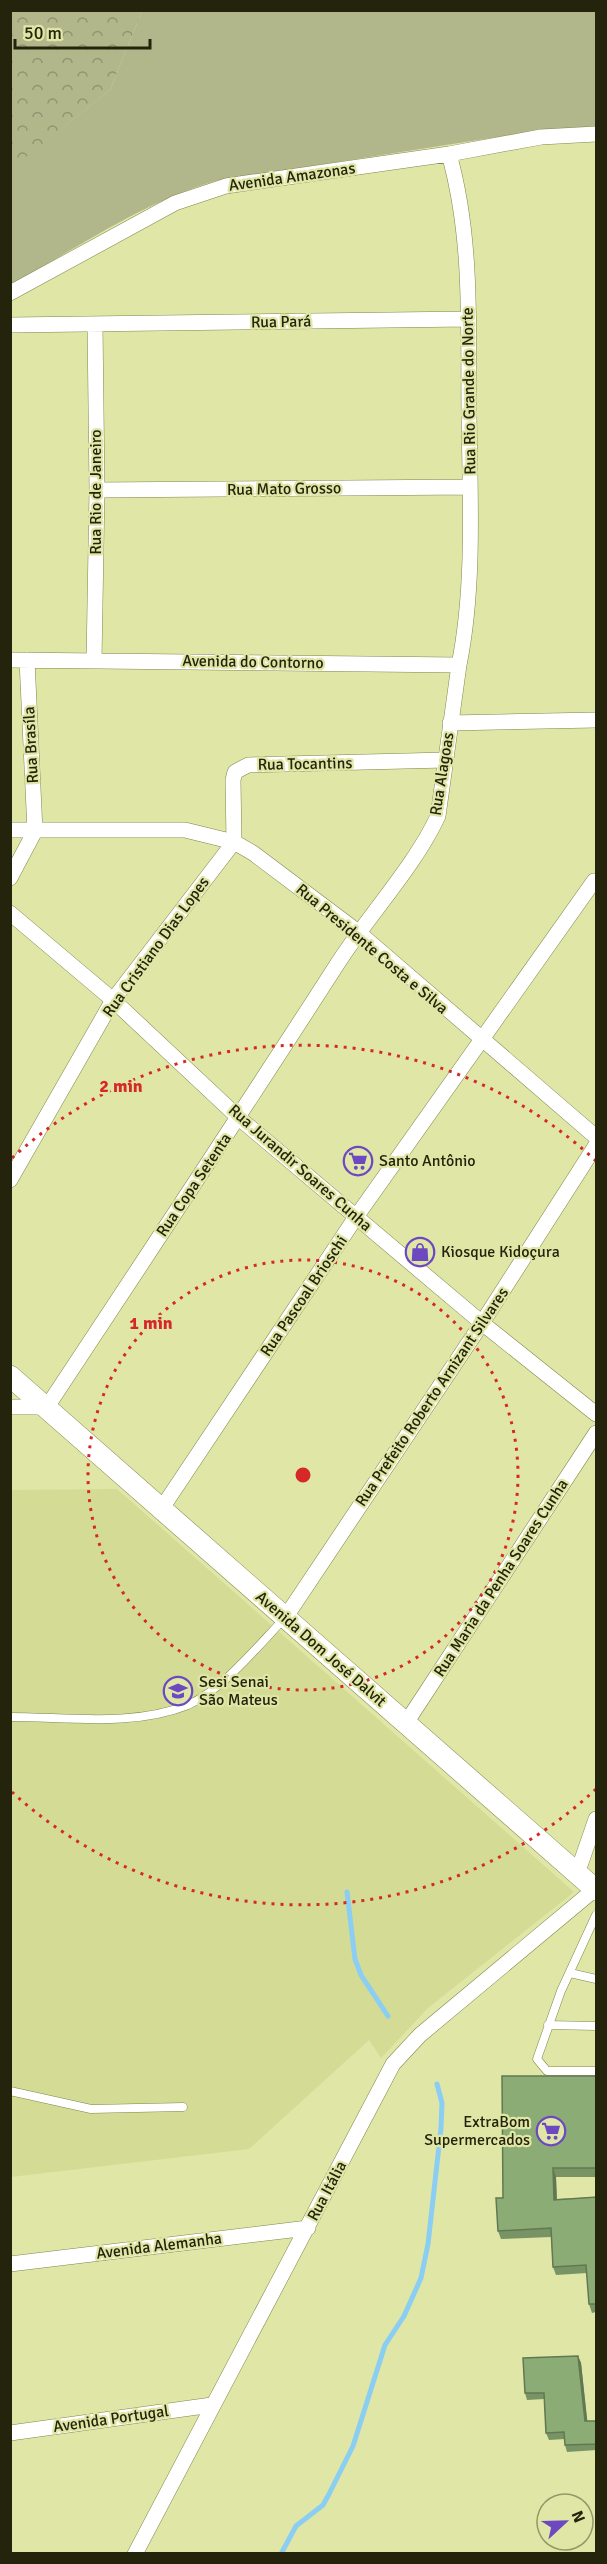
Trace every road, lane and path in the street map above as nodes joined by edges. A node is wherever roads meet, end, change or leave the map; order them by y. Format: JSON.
{"nodes":[{"id":1,"x":597,"y":134,"type":"edge"},
{"id":2,"x":449,"y":154,"type":"junction"},
{"id":3,"x":10,"y":293,"type":"edge"},
{"id":4,"x":468,"y":319,"type":"junction"},
{"id":5,"x":95,"y":324,"type":"junction"},
{"id":6,"x":10,"y":326,"type":"edge"},
{"id":7,"x":470,"y":487,"type":"junction"},
{"id":8,"x":97,"y":490,"type":"junction"},
{"id":9,"x":10,"y":660,"type":"edge"},
{"id":10,"x":27,"y":660,"type":"junction"},
{"id":11,"x":94,"y":661,"type":"junction"},
{"id":12,"x":459,"y":664,"type":"junction"},
{"id":13,"x":597,"y":720,"type":"edge"},
{"id":14,"x":450,"y":723,"type":"junction"},
{"id":15,"x":446,"y":760,"type":"junction"},
{"id":16,"x":10,"y":830,"type":"edge"},
{"id":17,"x":35,"y":831,"type":"junction"},
{"id":18,"x":234,"y":842,"type":"junction"},
{"id":19,"x":10,"y":878,"type":"edge"},
{"id":20,"x":594,"y":881,"type":"dead end"},
{"id":21,"x":10,"y":913,"type":"edge"},
{"id":22,"x":358,"y":932,"type":"junction"},
{"id":23,"x":113,"y":1000,"type":"junction"},
{"id":24,"x":481,"y":1040,"type":"junction"},
{"id":25,"x":239,"y":1118,"type":"junction"},
{"id":26,"x":597,"y":1137,"type":"edge"},
{"id":27,"x":597,"y":1145,"type":"edge"},
{"id":28,"x":10,"y":1180,"type":"edge"},
{"id":29,"x":357,"y":1217,"type":"junction"},
{"id":30,"x":482,"y":1323,"type":"junction"},
{"id":31,"x":10,"y":1376,"type":"edge"},
{"id":32,"x":15,"y":1407,"type":"edge"},
{"id":33,"x":46,"y":1407,"type":"junction"},
{"id":34,"x":597,"y":1414,"type":"edge"},
{"id":35,"x":597,"y":1433,"type":"edge"},
{"id":36,"x":162,"y":1508,"type":"junction"},
{"id":37,"x":285,"y":1618,"type":"junction"},
{"id":38,"x":10,"y":1717,"type":"edge"},
{"id":39,"x":406,"y":1723,"type":"junction"},
{"id":40,"x":597,"y":1819,"type":"edge"},
{"id":41,"x":577,"y":1874,"type":"junction"},
{"id":42,"x":596,"y":1890,"type":"edge"},
{"id":43,"x":597,"y":1914,"type":"edge"},
{"id":44,"x":570,"y":1973,"type":"junction"},
{"id":45,"x":597,"y":1979,"type":"edge"},
{"id":46,"x":548,"y":2025,"type":"junction"},
{"id":47,"x":597,"y":2026,"type":"edge"},
{"id":48,"x":597,"y":2071,"type":"edge"},
{"id":49,"x":10,"y":2091,"type":"edge"},
{"id":50,"x":183,"y":2107,"type":"dead end"},
{"id":51,"x":308,"y":2228,"type":"junction"},
{"id":52,"x":10,"y":2264,"type":"edge"},
{"id":53,"x":212,"y":2405,"type":"junction"},
{"id":54,"x":10,"y":2433,"type":"edge"},
{"id":55,"x":135,"y":2553,"type":"edge"}],
"edges":[{"from":1,"to":2,"type":"street","name":"Avenida Amazonas"},
{"from":2,"to":3,"type":"street","name":"Avenida Amazonas"},
{"from":2,"to":4,"type":"street","name":"Rua Rio Grande do Norte"},
{"from":4,"to":5,"type":"street","name":"Rua Pará"},
{"from":4,"to":7,"type":"street","name":"Rua Rio Grande do Norte"},
{"from":5,"to":6,"type":"street","name":"Rua Pará"},
{"from":5,"to":8,"type":"street","name":"Rua Rio de Janeiro"},
{"from":7,"to":8,"type":"street","name":"Rua Mato Grosso"},
{"from":7,"to":12,"type":"street","name":"Rua Rio Grande do Norte"},
{"from":8,"to":11,"type":"street","name":"Rua Rio de Janeiro"},
{"from":9,"to":10,"type":"street","name":"Avenida do Contorno"},
{"from":10,"to":11,"type":"street","name":"Avenida do Contorno"},
{"from":10,"to":17,"type":"street","name":"Rua Brasíla"},
{"from":11,"to":12,"type":"street","name":"Avenida do Contorno"},
{"from":12,"to":14,"type":"street","name":"Rua Alagoas"},
{"from":13,"to":14,"type":"street"},
{"from":14,"to":15,"type":"street","name":"Rua Alagoas"},
{"from":15,"to":18,"type":"street","name":"Rua Tocantins"},
{"from":15,"to":22,"type":"street","name":"Rua Alagoas"},
{"from":16,"to":17,"type":"street","name":"Rua Presidente Costa e Silva"},
{"from":17,"to":18,"type":"street","name":"Rua Presidente Costa e Silva"},
{"from":17,"to":19,"type":"street"},
{"from":18,"to":22,"type":"street","name":"Rua Presidente Costa e Silva"},
{"from":18,"to":23,"type":"street","name":"Rua Cristiano Dias Lopes"},
{"from":20,"to":24,"type":"street","name":"Rua Pascoal Brioschi"},
{"from":21,"to":23,"type":"street","name":"Rua Jurandir Soares Cunha"},
{"from":22,"to":24,"type":"street","name":"Rua Presidente Costa e Silva"},
{"from":22,"to":25,"type":"street","name":"Rua Copa Setenta"},
{"from":23,"to":25,"type":"street","name":"Rua Jurandir Soares Cunha"},
{"from":23,"to":28,"type":"street","name":"Rua Cristiano Dias Lopes"},
{"from":24,"to":26,"type":"street","name":"Rua Presidente Costa e Silva"},
{"from":24,"to":29,"type":"street","name":"Rua Pascoal Brioschi"},
{"from":25,"to":29,"type":"street","name":"Rua Jurandir Soares Cunha"},
{"from":25,"to":33,"type":"street","name":"Rua Copa Setenta"},
{"from":27,"to":30,"type":"street","name":"Rua Prefeito Roberto Arnizant Silvares"},
{"from":29,"to":30,"type":"street","name":"Rua Jurandir Soares Cunha"},
{"from":29,"to":36,"type":"street","name":"Rua Pascoal Brioschi"},
{"from":30,"to":34,"type":"street","name":"Rua Jurandir Soares Cunha"},
{"from":30,"to":37,"type":"street","name":"Rua Prefeito Roberto Arnizant Silvares"},
{"from":31,"to":33,"type":"street","name":"Avenida Dom José Dalvit"},
{"from":32,"to":33,"type":"street"},
{"from":33,"to":36,"type":"street","name":"Avenida Dom José Dalvit"},
{"from":35,"to":39,"type":"street","name":"Rua Maria da Penha Soares Cunha"},
{"from":36,"to":37,"type":"street","name":"Avenida Dom José Dalvit"},
{"from":37,"to":38,"type":"lane"},
{"from":37,"to":39,"type":"street","name":"Avenida Dom José Dalvit"},
{"from":39,"to":41,"type":"street","name":"Avenida Dom José Dalvit"},
{"from":40,"to":41,"type":"street"},
{"from":41,"to":42,"type":"street","name":"Avenida Dom José Dalvit"},
{"from":42,"to":51,"type":"street","name":"Rua Itália"},
{"from":43,"to":44,"type":"lane"},
{"from":44,"to":45,"type":"lane"},
{"from":44,"to":46,"type":"lane"},
{"from":46,"to":47,"type":"lane"},
{"from":46,"to":48,"type":"lane"},
{"from":49,"to":50,"type":"lane"},
{"from":51,"to":52,"type":"street","name":"Avenida Alemanha"},
{"from":51,"to":53,"type":"street","name":"Rua Itália"},
{"from":53,"to":54,"type":"street","name":"Avenida Portugal"},
{"from":53,"to":55,"type":"street","name":"Rua Itália"}]}
